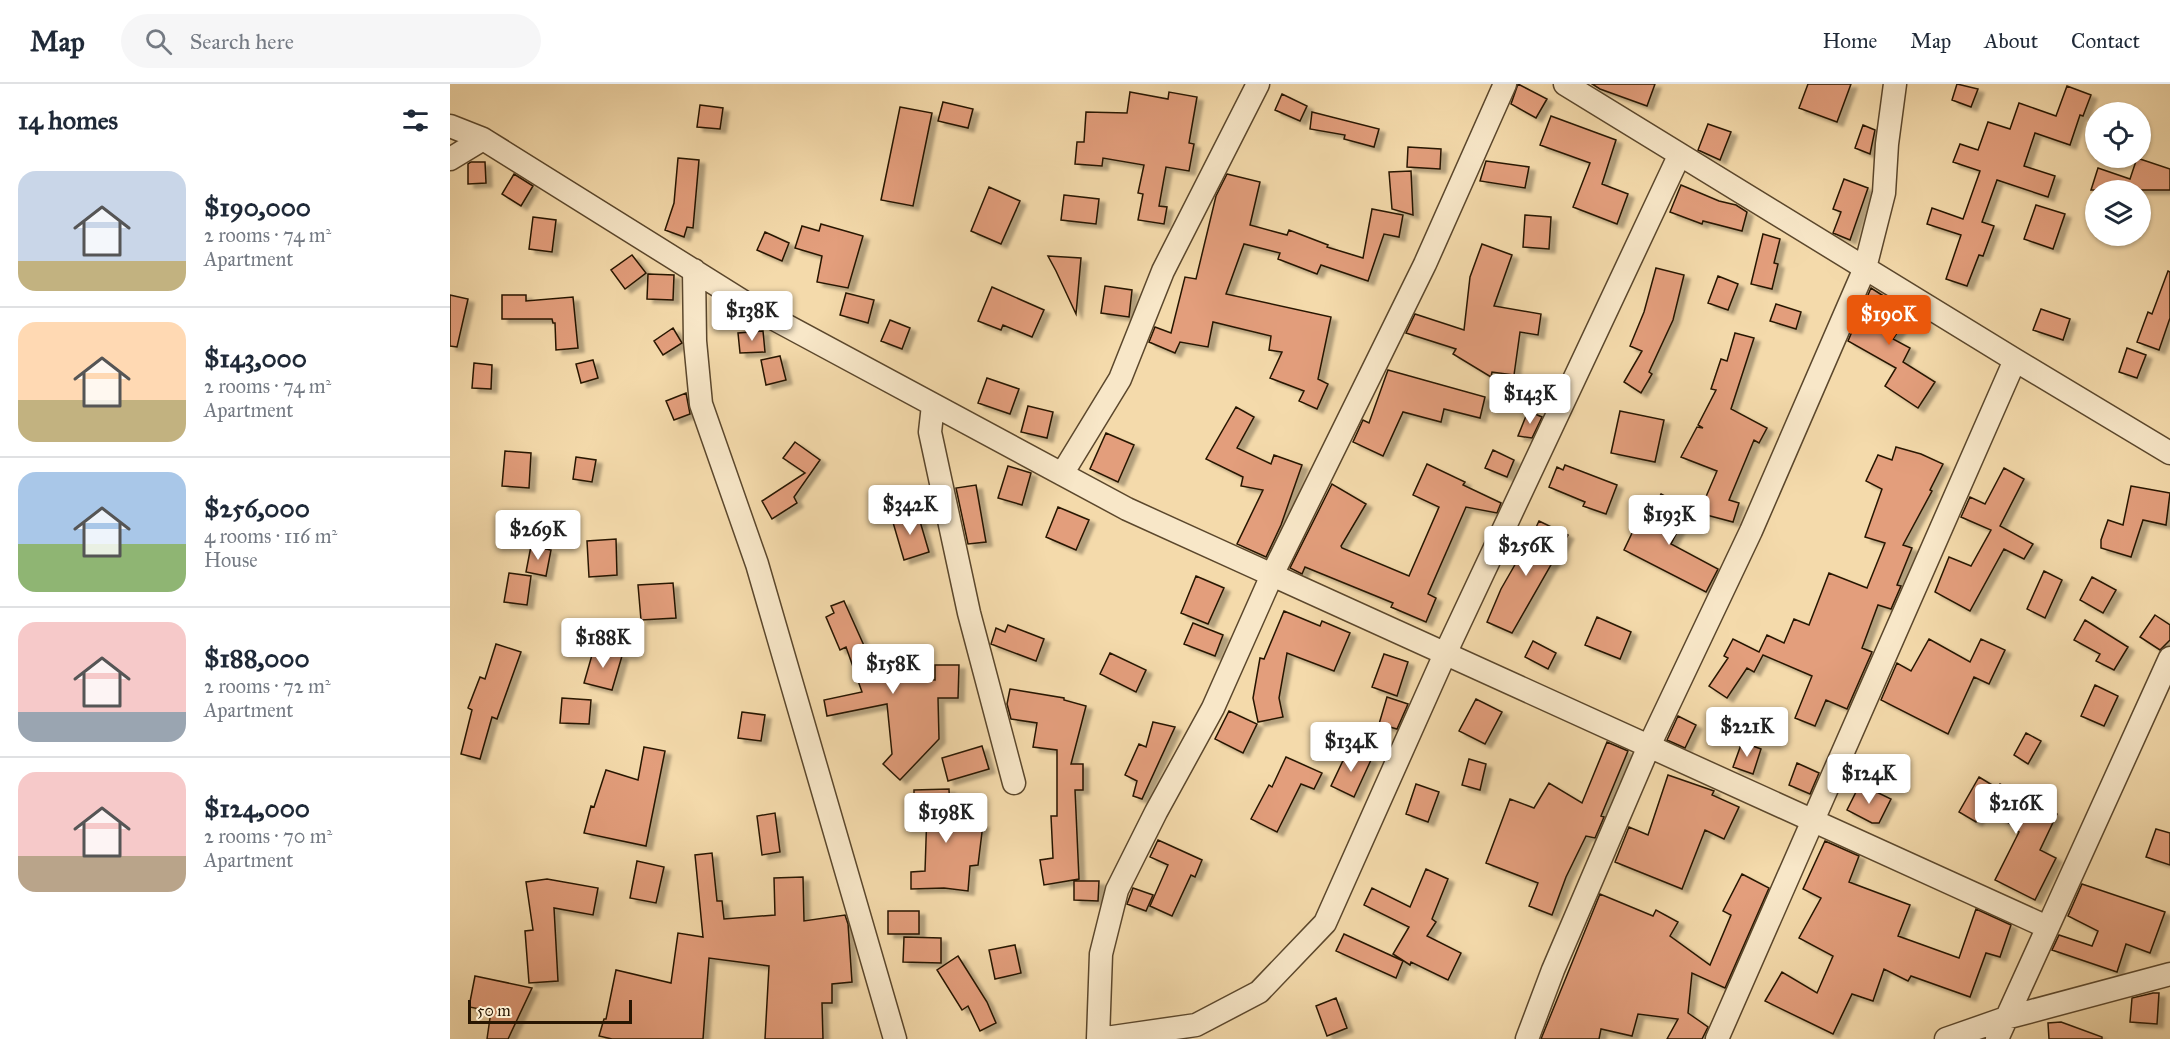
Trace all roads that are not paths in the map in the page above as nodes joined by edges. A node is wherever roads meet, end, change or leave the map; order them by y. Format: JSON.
{"nodes":[{"id":1,"x":1258,"y":84,"type":"edge"},
{"id":2,"x":1505,"y":84,"type":"edge"},
{"id":3,"x":1565,"y":84,"type":"edge"},
{"id":4,"x":1895,"y":84,"type":"edge"},
{"id":5,"x":450,"y":126,"type":"edge"},
{"id":6,"x":483,"y":139,"type":"junction"},
{"id":7,"x":1679,"y":156,"type":"junction"},
{"id":8,"x":450,"y":159,"type":"edge"},
{"id":9,"x":1865,"y":268,"type":"junction"},
{"id":10,"x":694,"y":270,"type":"junction"},
{"id":11,"x":2014,"y":360,"type":"junction"},
{"id":12,"x":933,"y":405,"type":"junction"},
{"id":13,"x":2170,"y":453,"type":"edge"},
{"id":14,"x":1062,"y":474,"type":"junction"},
{"id":15,"x":1272,"y":575,"type":"junction"},
{"id":16,"x":1445,"y":654,"type":"junction"},
{"id":17,"x":2170,"y":658,"type":"edge"},
{"id":18,"x":1649,"y":746,"type":"junction"},
{"id":19,"x":1014,"y":783,"type":"dead end"},
{"id":20,"x":1813,"y":820,"type":"junction"},
{"id":21,"x":2047,"y":927,"type":"junction"},
{"id":22,"x":2170,"y":974,"type":"edge"},
{"id":23,"x":2006,"y":1018,"type":"junction"},
{"id":24,"x":895,"y":1039,"type":"edge"},
{"id":25,"x":1098,"y":1039,"type":"edge"},
{"id":26,"x":1527,"y":1039,"type":"edge"},
{"id":27,"x":1717,"y":1039,"type":"edge"},
{"id":28,"x":1946,"y":1039,"type":"edge"},
{"id":29,"x":1997,"y":1039,"type":"edge"}],
"edges":[{"from":1,"to":14,"type":"street"},
{"from":2,"to":15,"type":"street"},
{"from":3,"to":7,"type":"street"},
{"from":4,"to":9,"type":"street"},
{"from":5,"to":6,"type":"street"},
{"from":6,"to":8,"type":"street"},
{"from":6,"to":10,"type":"street"},
{"from":7,"to":9,"type":"street"},
{"from":7,"to":16,"type":"street"},
{"from":9,"to":11,"type":"street"},
{"from":9,"to":18,"type":"street"},
{"from":10,"to":12,"type":"street"},
{"from":10,"to":24,"type":"street"},
{"from":11,"to":13,"type":"street"},
{"from":11,"to":20,"type":"street"},
{"from":12,"to":14,"type":"street"},
{"from":12,"to":19,"type":"street"},
{"from":14,"to":15,"type":"street"},
{"from":15,"to":16,"type":"street"},
{"from":15,"to":25,"type":"street"},
{"from":16,"to":18,"type":"street"},
{"from":16,"to":25,"type":"street"},
{"from":17,"to":21,"type":"street"},
{"from":18,"to":20,"type":"street"},
{"from":18,"to":26,"type":"street"},
{"from":20,"to":21,"type":"street"},
{"from":20,"to":27,"type":"street"},
{"from":21,"to":23,"type":"street"},
{"from":22,"to":23,"type":"street"},
{"from":23,"to":28,"type":"street"},
{"from":23,"to":29,"type":"street"}]}
